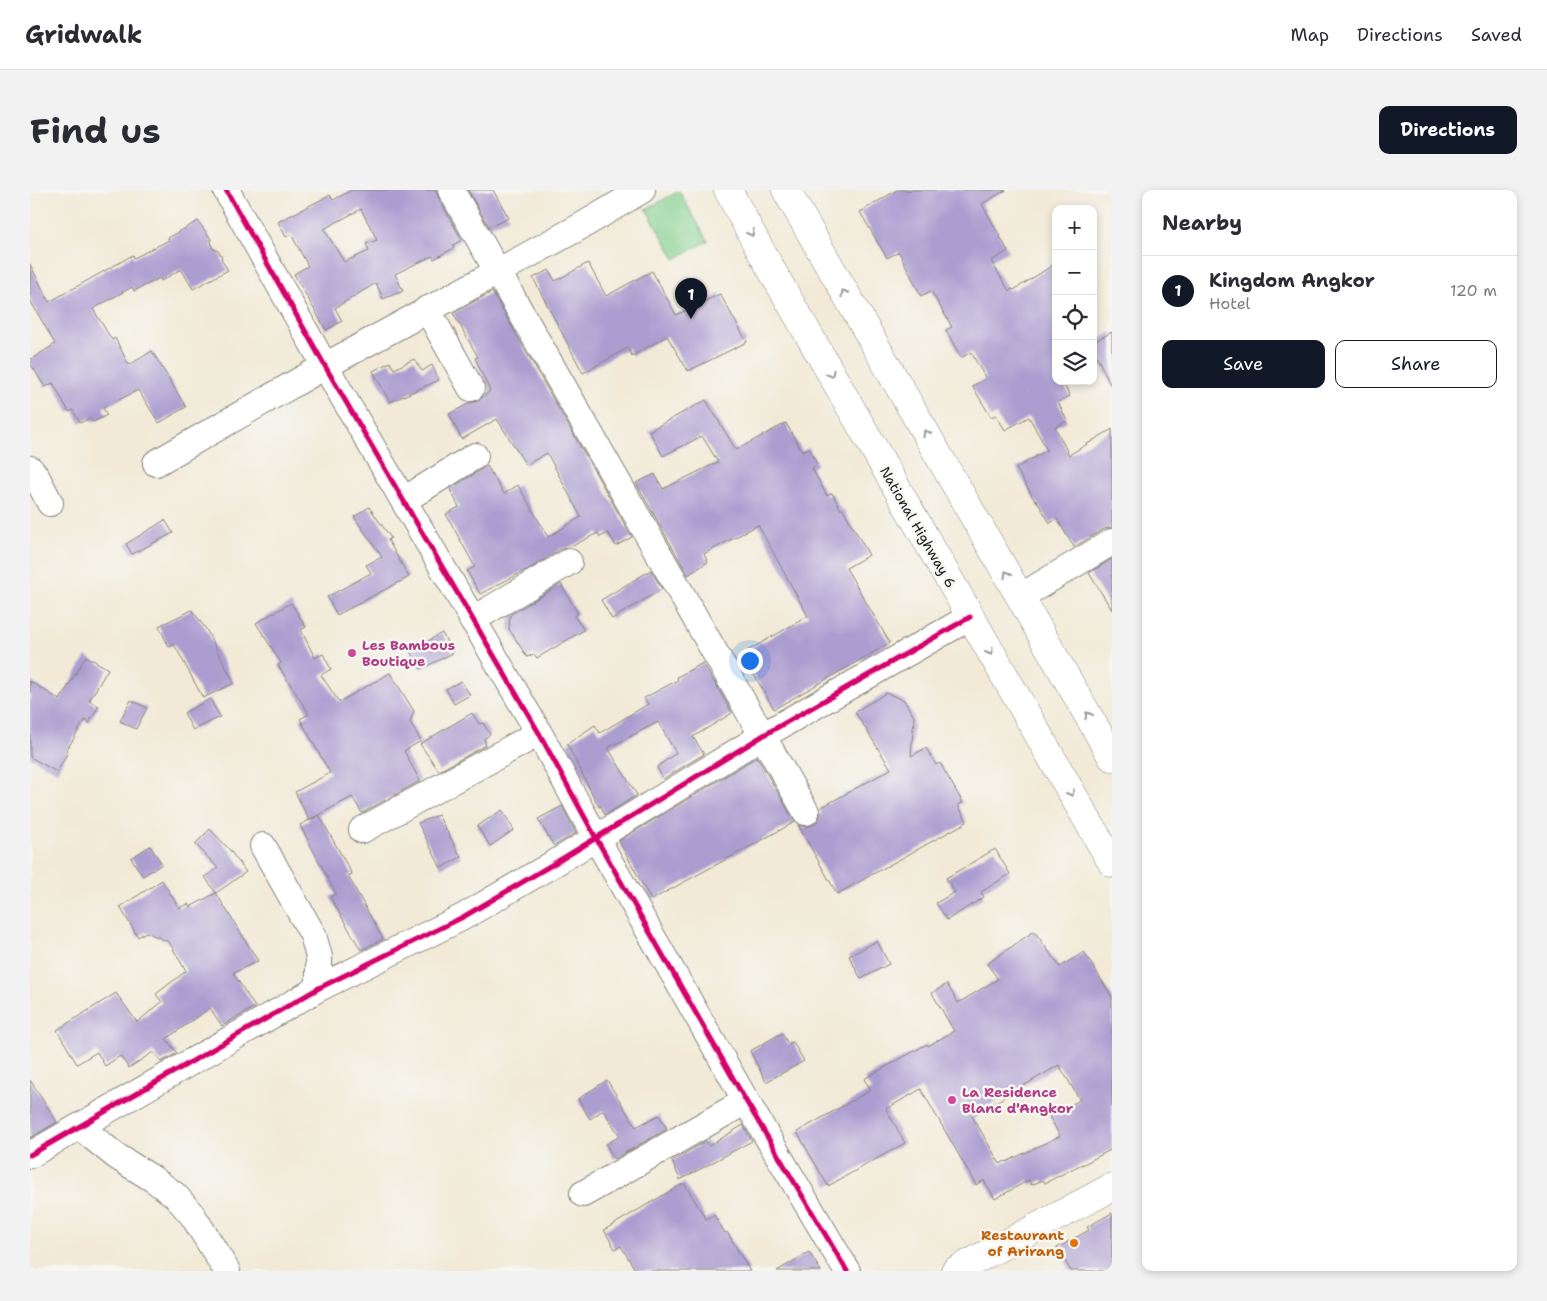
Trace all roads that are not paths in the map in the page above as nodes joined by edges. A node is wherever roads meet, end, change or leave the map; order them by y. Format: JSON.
{"nodes":[{"id":1,"x":226,"y":190,"type":"edge"},
{"id":2,"x":451,"y":190,"type":"edge"},
{"id":3,"x":642,"y":190,"type":"edge"},
{"id":4,"x":728,"y":190,"type":"edge"},
{"id":5,"x":786,"y":190,"type":"edge"},
{"id":6,"x":497,"y":272,"type":"junction"},
{"id":7,"x":427,"y":309,"type":"junction"},
{"id":8,"x":325,"y":366,"type":"junction"},
{"id":9,"x":471,"y":388,"type":"dead end"},
{"id":10,"x":475,"y":456,"type":"dead end"},
{"id":11,"x":156,"y":463,"type":"dead end"},
{"id":12,"x":30,"y":469,"type":"edge"},
{"id":13,"x":404,"y":500,"type":"junction"},
{"id":14,"x":50,"y":503,"type":"dead end"},
{"id":15,"x":1112,"y":542,"type":"edge"},
{"id":16,"x":570,"y":562,"type":"dead end"},
{"id":17,"x":1020,"y":597,"type":"junction"},
{"id":18,"x":970,"y":617,"type":"junction"},
{"id":19,"x":472,"y":620,"type":"junction"},
{"id":20,"x":539,"y":733,"type":"junction"},
{"id":21,"x":764,"y":735,"type":"junction"},
{"id":22,"x":1112,"y":757,"type":"edge"},
{"id":23,"x":806,"y":812,"type":"dead end"},
{"id":24,"x":362,"y":830,"type":"dead end"},
{"id":25,"x":596,"y":838,"type":"junction"},
{"id":26,"x":263,"y":846,"type":"dead end"},
{"id":27,"x":1112,"y":863,"type":"edge"},
{"id":28,"x":318,"y":988,"type":"junction"},
{"id":29,"x":746,"y":1101,"type":"junction"},
{"id":30,"x":80,"y":1127,"type":"junction"},
{"id":31,"x":30,"y":1155,"type":"edge"},
{"id":32,"x":1112,"y":1187,"type":"edge"},
{"id":33,"x":584,"y":1194,"type":"dead end"},
{"id":34,"x":227,"y":1271,"type":"edge"},
{"id":35,"x":847,"y":1271,"type":"edge"},
{"id":36,"x":955,"y":1271,"type":"edge"}],
"edges":[{"from":1,"to":8,"type":"street"},
{"from":2,"to":6,"type":"street"},
{"from":3,"to":6,"type":"street"},
{"from":4,"to":18,"type":"highway","name":"National Highway 6","one_way":true},
{"from":17,"to":5,"type":"highway","one_way":true},
{"from":6,"to":7,"type":"street"},
{"from":6,"to":21,"type":"street"},
{"from":7,"to":8,"type":"street"},
{"from":7,"to":9,"type":"street"},
{"from":8,"to":11,"type":"street"},
{"from":8,"to":13,"type":"street"},
{"from":10,"to":13,"type":"street"},
{"from":12,"to":14,"type":"street"},
{"from":13,"to":19,"type":"street"},
{"from":15,"to":17,"type":"street"},
{"from":16,"to":19,"type":"street"},
{"from":22,"to":17,"type":"highway","one_way":true},
{"from":18,"to":21,"type":"street"},
{"from":18,"to":27,"type":"highway","name":"National Highway 6","one_way":true},
{"from":19,"to":20,"type":"street"},
{"from":20,"to":24,"type":"street"},
{"from":20,"to":25,"type":"street"},
{"from":21,"to":23,"type":"street"},
{"from":21,"to":25,"type":"street"},
{"from":25,"to":28,"type":"street"},
{"from":25,"to":29,"type":"street"},
{"from":26,"to":28,"type":"street"},
{"from":28,"to":30,"type":"street"},
{"from":29,"to":33,"type":"street"},
{"from":29,"to":35,"type":"street"},
{"from":30,"to":31,"type":"street"},
{"from":30,"to":34,"type":"street"},
{"from":32,"to":36,"type":"highway"}]}
